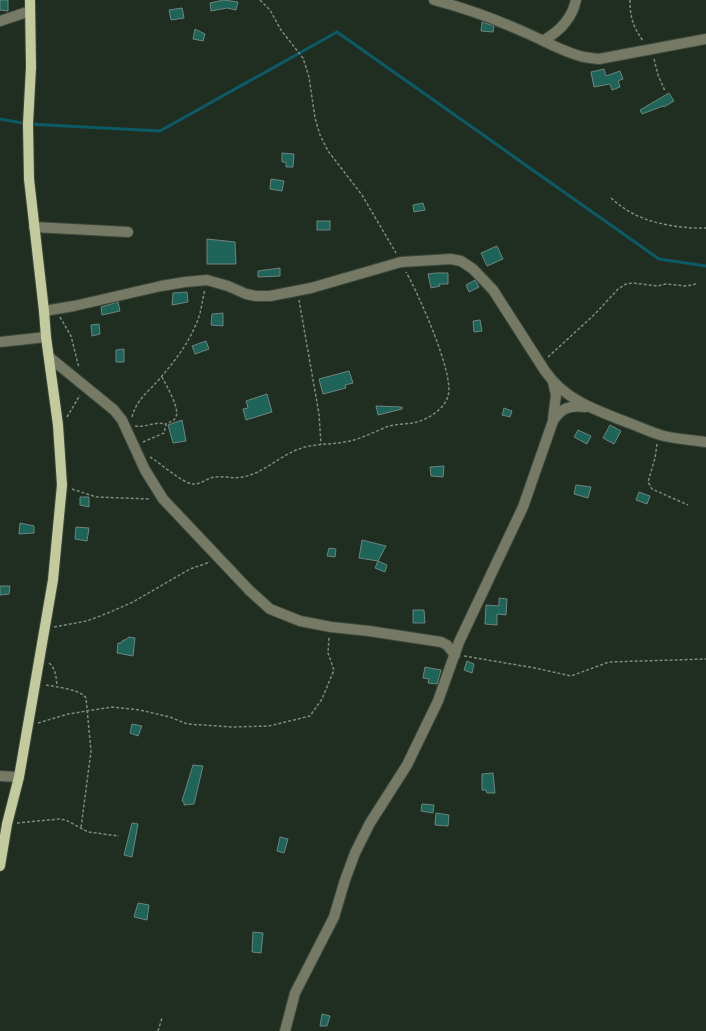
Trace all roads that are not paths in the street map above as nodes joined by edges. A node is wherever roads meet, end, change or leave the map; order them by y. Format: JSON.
{"nodes":[{"id":1,"x":30,"y":0,"type":"edge"},
{"id":2,"x":434,"y":0,"type":"edge"},
{"id":3,"x":576,"y":0,"type":"edge"},
{"id":4,"x":30,"y":11,"type":"junction"},
{"id":5,"x":0,"y":22,"type":"edge"},
{"id":6,"x":706,"y":39,"type":"edge"},
{"id":7,"x":544,"y":40,"type":"junction"},
{"id":8,"x":34,"y":227,"type":"junction"},
{"id":9,"x":128,"y":232,"type":"dead end"},
{"id":10,"x":44,"y":311,"type":"junction"},
{"id":11,"x":46,"y":337,"type":"junction"},
{"id":12,"x":0,"y":342,"type":"edge"},
{"id":13,"x":49,"y":357,"type":"junction"},
{"id":14,"x":553,"y":382,"type":"junction"},
{"id":15,"x":589,"y":407,"type":"junction"},
{"id":16,"x":552,"y":421,"type":"junction"},
{"id":17,"x":706,"y":442,"type":"edge"},
{"id":18,"x":455,"y":655,"type":"junction"},
{"id":19,"x":0,"y":776,"type":"edge"},
{"id":20,"x":19,"y":777,"type":"junction"},
{"id":21,"x":0,"y":866,"type":"edge"},
{"id":22,"x":284,"y":1031,"type":"edge"}],
"edges":[{"from":1,"to":4,"type":"main road"},
{"from":2,"to":7,"type":"street"},
{"from":3,"to":7,"type":"street"},
{"from":4,"to":5,"type":"street"},
{"from":4,"to":8,"type":"main road"},
{"from":6,"to":7,"type":"street"},
{"from":8,"to":9,"type":"street"},
{"from":8,"to":10,"type":"main road"},
{"from":10,"to":11,"type":"main road"},
{"from":10,"to":14,"type":"street"},
{"from":11,"to":12,"type":"street"},
{"from":11,"to":13,"type":"main road"},
{"from":13,"to":18,"type":"street"},
{"from":13,"to":20,"type":"main road"},
{"from":14,"to":15,"type":"street"},
{"from":14,"to":16,"type":"street"},
{"from":15,"to":16,"type":"street"},
{"from":15,"to":17,"type":"street"},
{"from":16,"to":18,"type":"street"},
{"from":18,"to":22,"type":"street"},
{"from":19,"to":20,"type":"street"},
{"from":20,"to":21,"type":"main road"}]}
